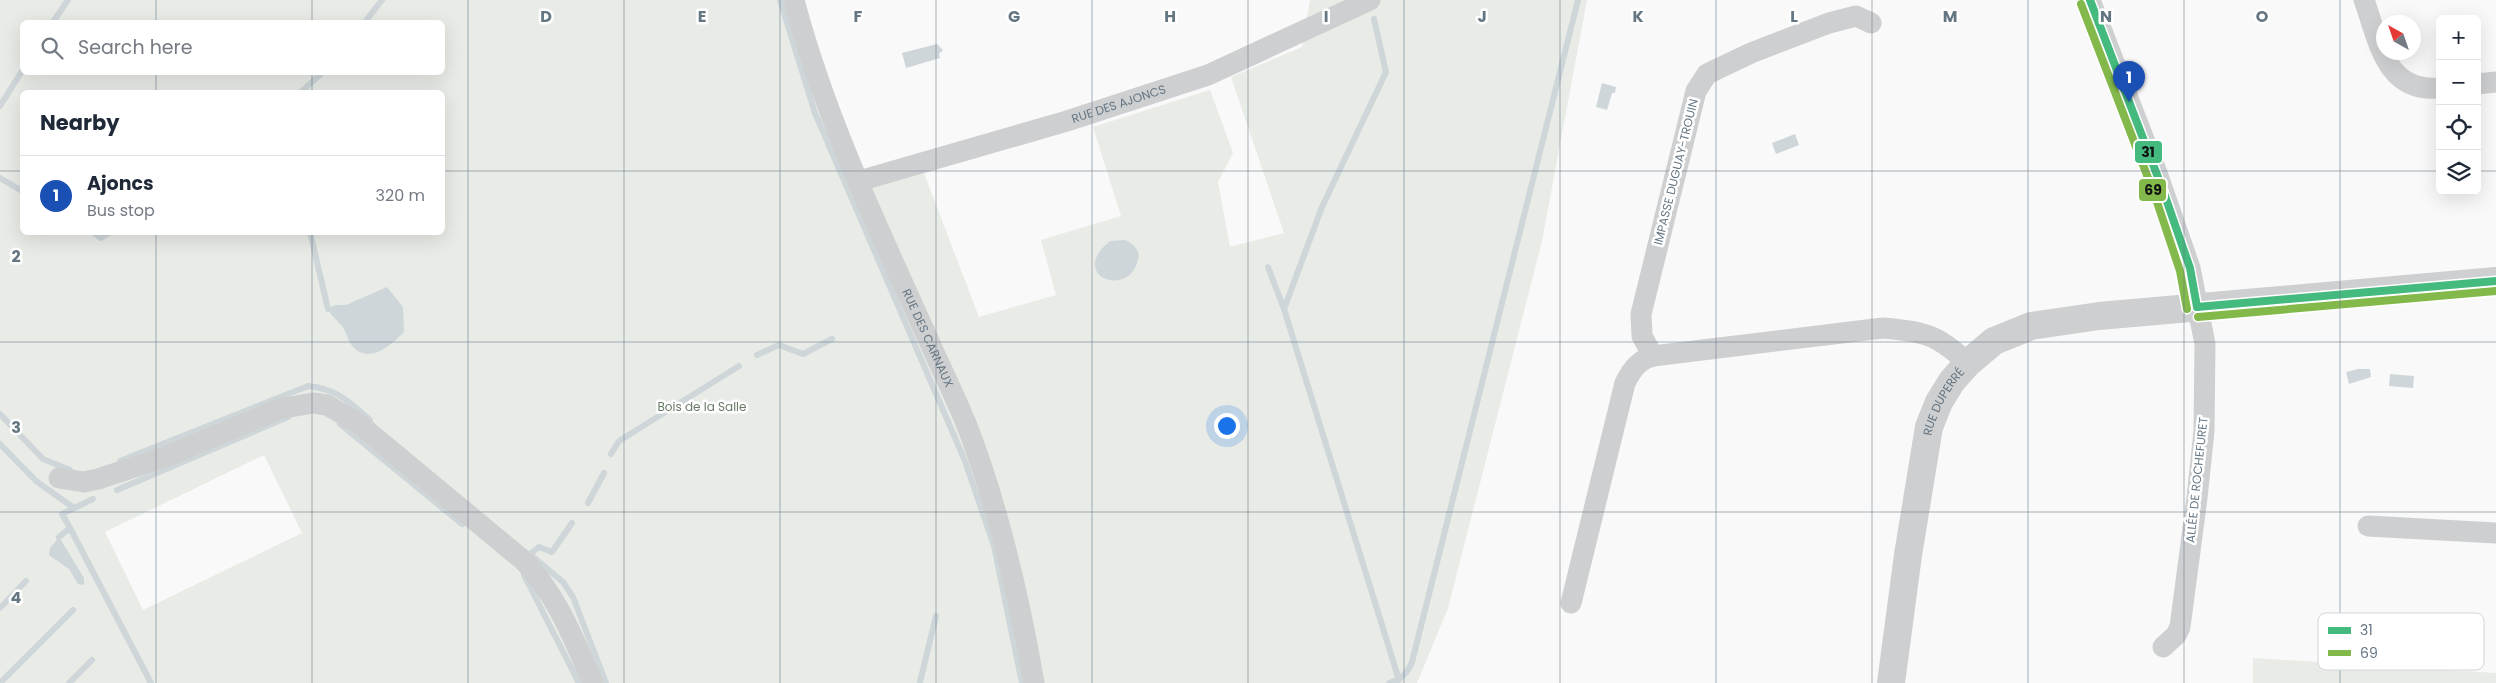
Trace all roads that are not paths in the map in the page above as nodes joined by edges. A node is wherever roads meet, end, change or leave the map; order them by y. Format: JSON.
{"nodes":[{"id":1,"x":794,"y":0,"type":"edge"},
{"id":2,"x":1370,"y":0,"type":"edge"},
{"id":3,"x":2090,"y":0,"type":"edge"},
{"id":4,"x":2364,"y":0,"type":"edge"},
{"id":5,"x":1872,"y":23,"type":"dead end"},
{"id":6,"x":2496,"y":82,"type":"edge"},
{"id":7,"x":2481,"y":84,"type":"edge"},
{"id":8,"x":2436,"y":88,"type":"edge"},
{"id":9,"x":859,"y":181,"type":"junction"},
{"id":10,"x":2496,"y":281,"type":"edge"},
{"id":11,"x":2197,"y":307,"type":"junction"},
{"id":12,"x":1653,"y":356,"type":"junction"},
{"id":13,"x":1968,"y":363,"type":"junction"},
{"id":14,"x":59,"y":478,"type":"dead end"},
{"id":15,"x":2368,"y":526,"type":"dead end"},
{"id":16,"x":2496,"y":533,"type":"edge"},
{"id":17,"x":1571,"y":603,"type":"dead end"},
{"id":18,"x":2163,"y":647,"type":"dead end"},
{"id":19,"x":593,"y":683,"type":"edge"},
{"id":20,"x":1034,"y":683,"type":"edge"},
{"id":21,"x":1891,"y":683,"type":"edge"}],
"edges":[{"from":1,"to":9,"type":"street","name":"RUE DES CARNAUX"},
{"from":2,"to":9,"type":"street","name":"RUE DES AJONCS"},
{"from":3,"to":11,"type":"street","name":"ALLÉE DE ROCHEFURET"},
{"from":4,"to":8,"type":"street"},
{"from":5,"to":12,"type":"street","name":"IMPASSE DUGUAY-TROUIN"},
{"from":6,"to":7,"type":"street"},
{"from":9,"to":20,"type":"street","name":"RUE DES CARNAUX"},
{"from":10,"to":11,"type":"street","name":"RUE DUPERRÉ"},
{"from":11,"to":13,"type":"street","name":"RUE DUPERRÉ"},
{"from":11,"to":18,"type":"street","name":"ALLÉE DE ROCHEFURET"},
{"from":12,"to":13,"type":"street"},
{"from":12,"to":17,"type":"street"},
{"from":13,"to":21,"type":"street","name":"RUE DUPERRÉ"},
{"from":14,"to":19,"type":"street"},
{"from":15,"to":16,"type":"street"}]}
